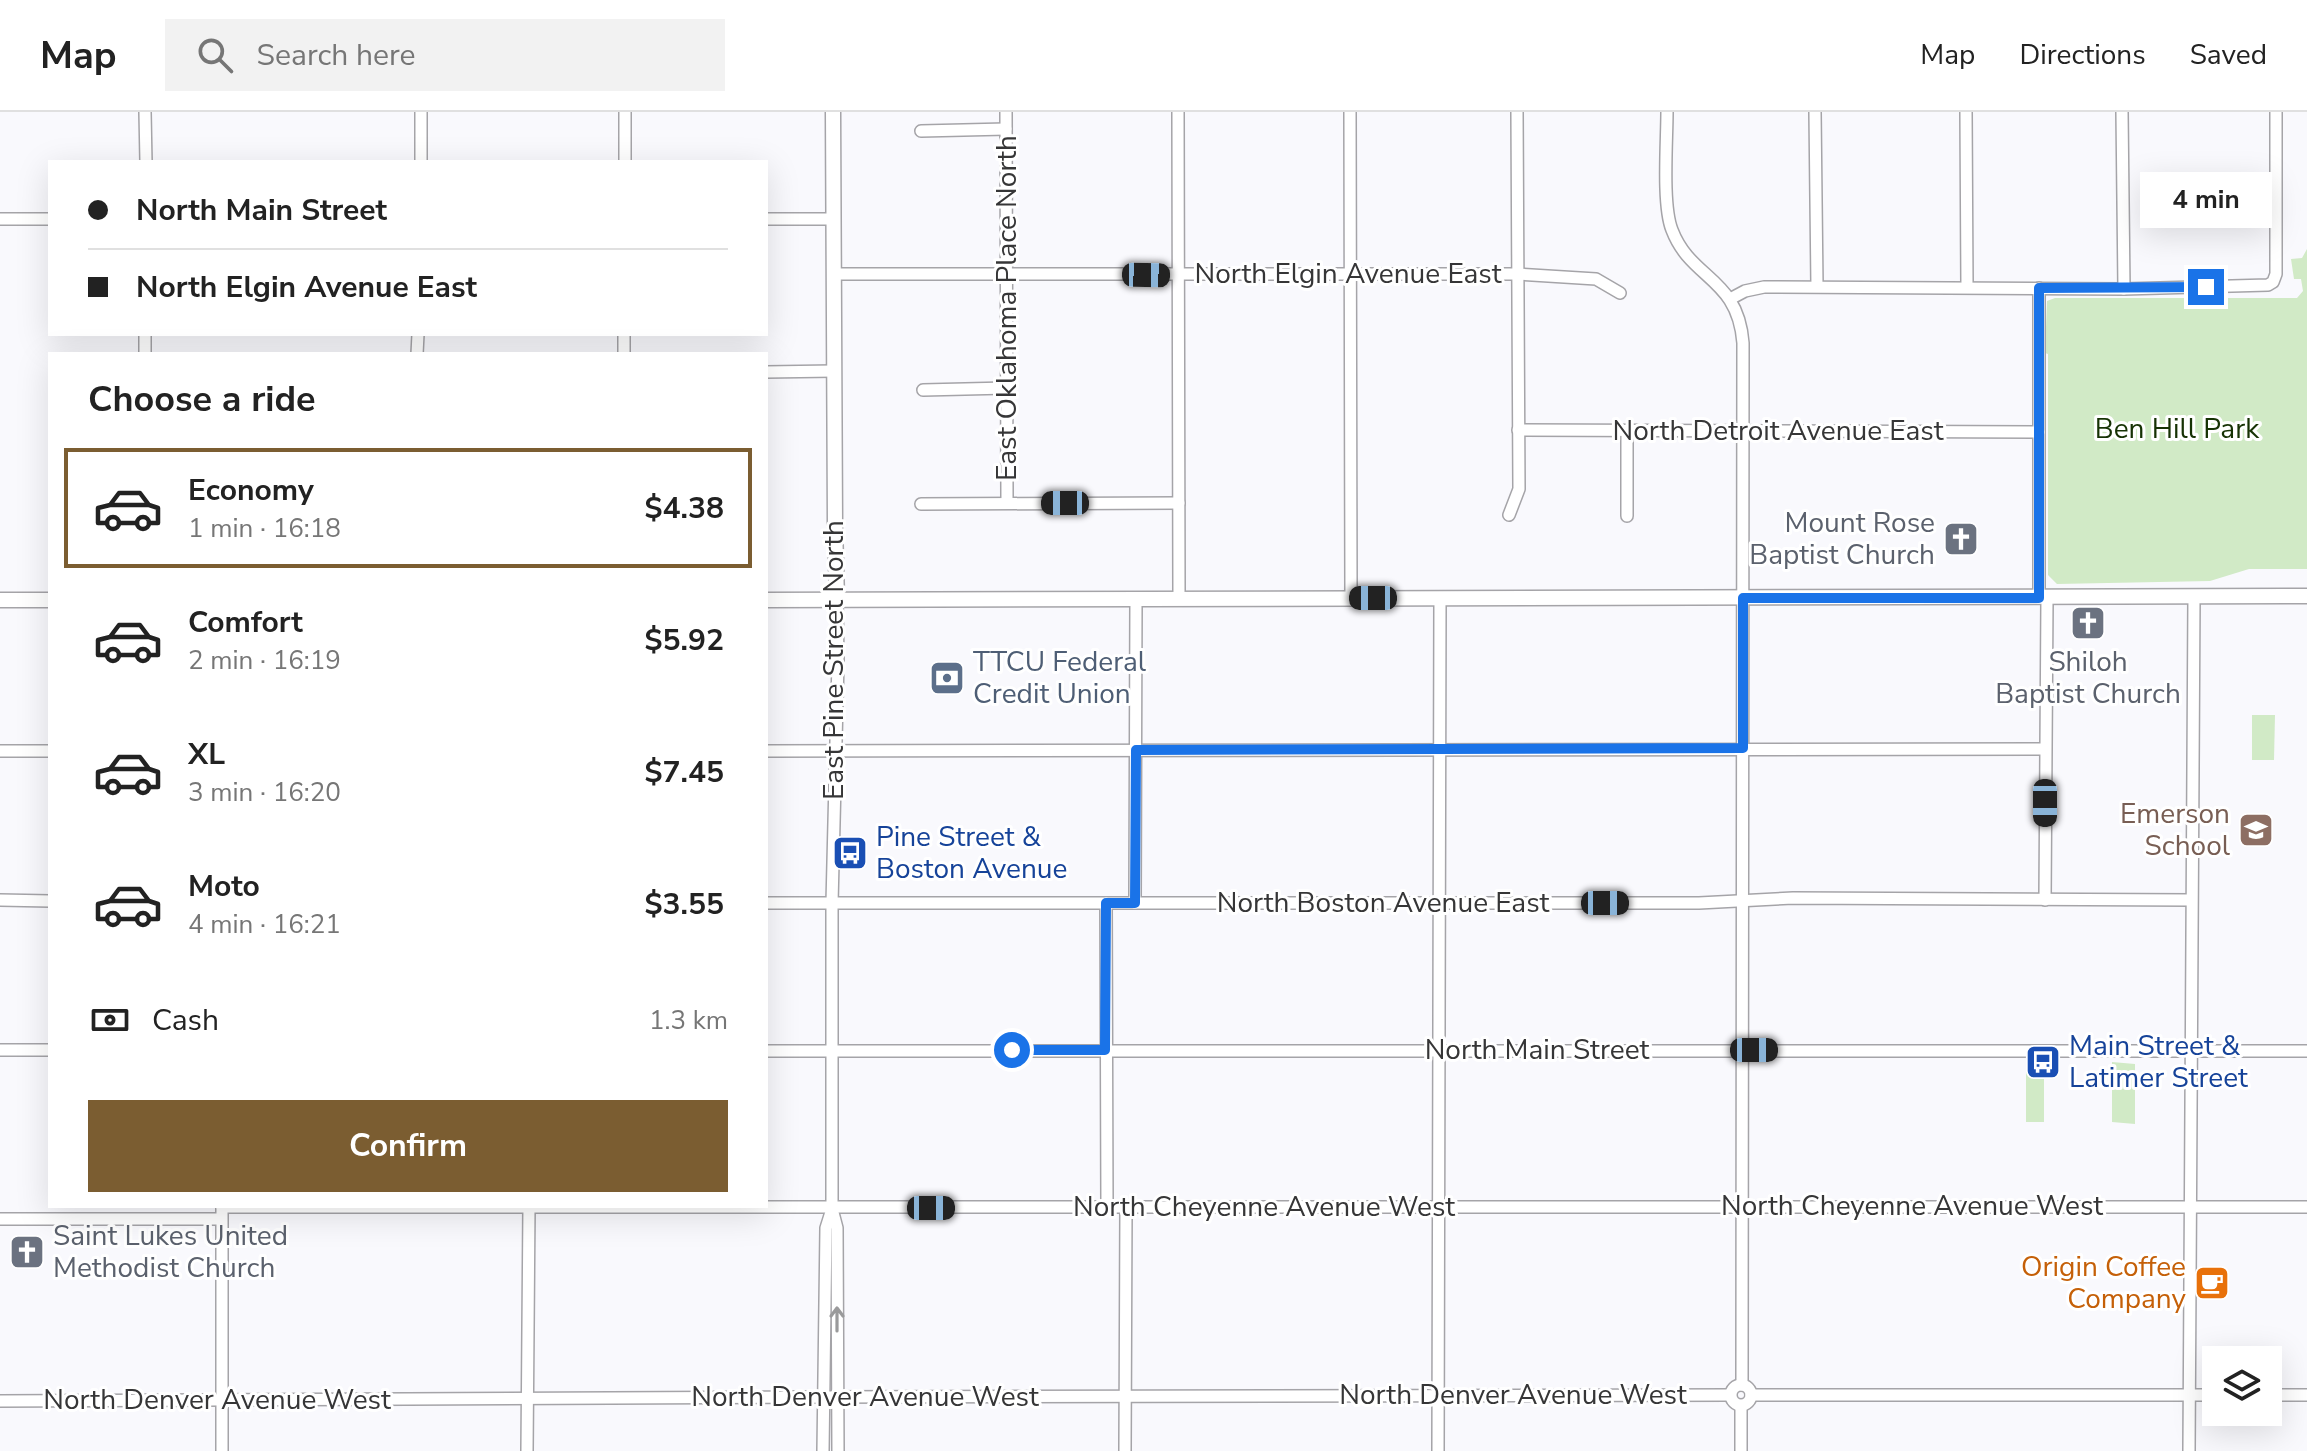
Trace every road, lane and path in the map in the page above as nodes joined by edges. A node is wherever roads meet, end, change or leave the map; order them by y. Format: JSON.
{"nodes":[{"id":1,"x":145,"y":112,"type":"edge"},
{"id":2,"x":421,"y":112,"type":"edge"},
{"id":3,"x":625,"y":112,"type":"edge"},
{"id":4,"x":833,"y":112,"type":"edge"},
{"id":5,"x":1006,"y":112,"type":"edge"},
{"id":6,"x":1178,"y":112,"type":"edge"},
{"id":7,"x":1350,"y":112,"type":"edge"},
{"id":8,"x":1517,"y":112,"type":"edge"},
{"id":9,"x":1667,"y":112,"type":"edge"},
{"id":10,"x":1815,"y":112,"type":"edge"},
{"id":11,"x":1966,"y":112,"type":"edge"},
{"id":12,"x":2122,"y":112,"type":"edge"},
{"id":13,"x":2276,"y":112,"type":"edge"},
{"id":14,"x":1006,"y":129,"type":"junction"},
{"id":15,"x":921,"y":131,"type":"dead end"},
{"id":16,"x":146,"y":160,"type":"edge"},
{"id":17,"x":421,"y":160,"type":"edge"},
{"id":18,"x":625,"y":160,"type":"edge"},
{"id":19,"x":0,"y":219,"type":"edge"},
{"id":20,"x":48,"y":219,"type":"edge"},
{"id":21,"x":768,"y":219,"type":"edge"},
{"id":22,"x":833,"y":219,"type":"junction"},
{"id":23,"x":833,"y":274,"type":"junction"},
{"id":24,"x":1007,"y":274,"type":"junction"},
{"id":25,"x":1351,"y":274,"type":"junction"},
{"id":26,"x":1517,"y":274,"type":"junction"},
{"id":27,"x":1178,"y":275,"type":"junction"},
{"id":28,"x":1817,"y":286,"type":"junction"},
{"id":29,"x":1967,"y":287,"type":"junction"},
{"id":30,"x":2039,"y":288,"type":"junction"},
{"id":31,"x":2124,"y":289,"type":"junction"},
{"id":32,"x":1620,"y":293,"type":"dead end"},
{"id":33,"x":1730,"y":299,"type":"junction"},
{"id":34,"x":834,"y":371,"type":"junction"},
{"id":35,"x":768,"y":372,"type":"edge"},
{"id":36,"x":1007,"y":388,"type":"junction"},
{"id":37,"x":923,"y":390,"type":"dead end"},
{"id":38,"x":1518,"y":430,"type":"junction"},
{"id":39,"x":1742,"y":430,"type":"junction"},
{"id":40,"x":1627,"y":431,"type":"junction"},
{"id":41,"x":2039,"y":432,"type":"junction"},
{"id":42,"x":1007,"y":503,"type":"junction"},
{"id":43,"x":1179,"y":503,"type":"junction"},
{"id":44,"x":921,"y":504,"type":"dead end"},
{"id":45,"x":1509,"y":515,"type":"dead end"},
{"id":46,"x":1627,"y":516,"type":"dead end"},
{"id":47,"x":2194,"y":596,"type":"junction"},
{"id":48,"x":2307,"y":596,"type":"edge"},
{"id":49,"x":1136,"y":598,"type":"junction"},
{"id":50,"x":1179,"y":598,"type":"junction"},
{"id":51,"x":1351,"y":598,"type":"junction"},
{"id":52,"x":1440,"y":598,"type":"junction"},
{"id":53,"x":1743,"y":598,"type":"junction"},
{"id":54,"x":2043,"y":598,"type":"junction"},
{"id":55,"x":0,"y":600,"type":"edge"},
{"id":56,"x":48,"y":600,"type":"edge"},
{"id":57,"x":768,"y":600,"type":"edge"},
{"id":58,"x":837,"y":600,"type":"junction"},
{"id":59,"x":1743,"y":748,"type":"junction"},
{"id":60,"x":2045,"y":749,"type":"junction"},
{"id":61,"x":1136,"y":750,"type":"junction"},
{"id":62,"x":0,"y":751,"type":"edge"},
{"id":63,"x":48,"y":751,"type":"edge"},
{"id":64,"x":768,"y":751,"type":"edge"},
{"id":65,"x":836,"y":751,"type":"junction"},
{"id":66,"x":1439,"y":751,"type":"junction"},
{"id":67,"x":0,"y":900,"type":"edge"},
{"id":68,"x":2045,"y":900,"type":"junction"},
{"id":69,"x":2191,"y":900,"type":"junction"},
{"id":70,"x":48,"y":901,"type":"edge"},
{"id":71,"x":1743,"y":901,"type":"junction"},
{"id":72,"x":768,"y":903,"type":"edge"},
{"id":73,"x":832,"y":903,"type":"junction"},
{"id":74,"x":1106,"y":903,"type":"junction"},
{"id":75,"x":1135,"y":903,"type":"junction"},
{"id":76,"x":1439,"y":903,"type":"junction"},
{"id":77,"x":0,"y":1050,"type":"edge"},
{"id":78,"x":48,"y":1050,"type":"edge"},
{"id":79,"x":1105,"y":1050,"type":"junction"},
{"id":80,"x":1742,"y":1050,"type":"junction"},
{"id":81,"x":768,"y":1051,"type":"edge"},
{"id":82,"x":832,"y":1051,"type":"junction"},
{"id":83,"x":1439,"y":1051,"type":"junction"},
{"id":84,"x":2191,"y":1051,"type":"junction"},
{"id":85,"x":2307,"y":1051,"type":"edge"},
{"id":86,"x":1439,"y":1206,"type":"junction"},
{"id":87,"x":1742,"y":1206,"type":"junction"},
{"id":88,"x":1107,"y":1207,"type":"junction"},
{"id":89,"x":1126,"y":1207,"type":"junction"},
{"id":90,"x":2191,"y":1207,"type":"junction"},
{"id":91,"x":2307,"y":1207,"type":"edge"},
{"id":92,"x":452,"y":1208,"type":"edge"},
{"id":93,"x":529,"y":1208,"type":"edge"},
{"id":94,"x":680,"y":1208,"type":"edge"},
{"id":95,"x":832,"y":1209,"type":"junction"},
{"id":96,"x":222,"y":1211,"type":"edge"},
{"id":97,"x":0,"y":1219,"type":"edge"},
{"id":98,"x":1742,"y":1385,"type":"junction"},
{"id":99,"x":1439,"y":1395,"type":"junction"},
{"id":100,"x":1730,"y":1395,"type":"junction"},
{"id":101,"x":1751,"y":1395,"type":"junction"},
{"id":102,"x":2190,"y":1395,"type":"junction"},
{"id":103,"x":2202,"y":1395,"type":"edge"},
{"id":104,"x":2282,"y":1395,"type":"edge"},
{"id":105,"x":2307,"y":1395,"type":"edge"},
{"id":106,"x":824,"y":1397,"type":"junction"},
{"id":107,"x":837,"y":1397,"type":"junction"},
{"id":108,"x":1125,"y":1397,"type":"junction"},
{"id":109,"x":527,"y":1399,"type":"junction"},
{"id":110,"x":222,"y":1400,"type":"junction"},
{"id":111,"x":0,"y":1401,"type":"edge"},
{"id":112,"x":1741,"y":1406,"type":"junction"},
{"id":113,"x":222,"y":1451,"type":"edge"},
{"id":114,"x":527,"y":1451,"type":"edge"},
{"id":115,"x":823,"y":1451,"type":"edge"},
{"id":116,"x":838,"y":1451,"type":"edge"},
{"id":117,"x":1125,"y":1451,"type":"edge"},
{"id":118,"x":1438,"y":1451,"type":"edge"},
{"id":119,"x":1741,"y":1451,"type":"edge"},
{"id":120,"x":2189,"y":1451,"type":"edge"}],
"edges":[{"from":1,"to":16,"type":"street"},
{"from":2,"to":17,"type":"street"},
{"from":3,"to":18,"type":"street"},
{"from":4,"to":22,"type":"main road","name":"East Pine Street North"},
{"from":5,"to":14,"type":"street","name":"East Oklahoma Place North"},
{"from":6,"to":27,"type":"street"},
{"from":7,"to":25,"type":"street"},
{"from":8,"to":26,"type":"street"},
{"from":9,"to":33,"type":"street"},
{"from":10,"to":28,"type":"street"},
{"from":11,"to":29,"type":"street"},
{"from":12,"to":31,"type":"street"},
{"from":13,"to":31,"type":"street"},
{"from":14,"to":15,"type":"street"},
{"from":14,"to":24,"type":"street","name":"East Oklahoma Place North"},
{"from":19,"to":20,"type":"street"},
{"from":21,"to":22,"type":"street"},
{"from":22,"to":23,"type":"main road","name":"East Pine Street North"},
{"from":23,"to":24,"type":"street","name":"North Elgin Avenue East"},
{"from":23,"to":34,"type":"main road","name":"East Pine Street North"},
{"from":24,"to":27,"type":"street","name":"North Elgin Avenue East"},
{"from":24,"to":36,"type":"street","name":"East Oklahoma Place North"},
{"from":25,"to":26,"type":"street","name":"North Elgin Avenue East"},
{"from":25,"to":27,"type":"street","name":"North Elgin Avenue East"},
{"from":25,"to":51,"type":"street"},
{"from":26,"to":32,"type":"street","name":"North Elgin Avenue East"},
{"from":26,"to":38,"type":"street"},
{"from":27,"to":43,"type":"street"},
{"from":28,"to":29,"type":"street"},
{"from":28,"to":33,"type":"street"},
{"from":29,"to":30,"type":"street"},
{"from":30,"to":31,"type":"street"},
{"from":30,"to":41,"type":"street"},
{"from":33,"to":39,"type":"street"},
{"from":34,"to":35,"type":"street"},
{"from":34,"to":58,"type":"main road","name":"East Pine Street North"},
{"from":36,"to":37,"type":"street"},
{"from":36,"to":42,"type":"street","name":"East Oklahoma Place North"},
{"from":38,"to":40,"type":"street","name":"North Detroit Avenue East"},
{"from":38,"to":45,"type":"street"},
{"from":39,"to":40,"type":"street","name":"North Detroit Avenue East"},
{"from":39,"to":41,"type":"street","name":"North Detroit Avenue East"},
{"from":39,"to":53,"type":"street"},
{"from":40,"to":46,"type":"street"},
{"from":41,"to":54,"type":"street"},
{"from":42,"to":43,"type":"street"},
{"from":42,"to":44,"type":"street"},
{"from":43,"to":50,"type":"street"},
{"from":47,"to":48,"type":"main road"},
{"from":47,"to":54,"type":"main road"},
{"from":47,"to":69,"type":"street"},
{"from":49,"to":50,"type":"main road"},
{"from":49,"to":58,"type":"main road"},
{"from":49,"to":61,"type":"street"},
{"from":50,"to":51,"type":"main road"},
{"from":51,"to":52,"type":"main road"},
{"from":52,"to":53,"type":"main road"},
{"from":52,"to":66,"type":"street"},
{"from":53,"to":54,"type":"main road"},
{"from":53,"to":59,"type":"street"},
{"from":54,"to":60,"type":"street"},
{"from":55,"to":56,"type":"main road"},
{"from":57,"to":58,"type":"main road"},
{"from":58,"to":65,"type":"street","name":"East Pine Street North"},
{"from":59,"to":60,"type":"street"},
{"from":59,"to":66,"type":"street"},
{"from":59,"to":71,"type":"street"},
{"from":60,"to":68,"type":"street"},
{"from":61,"to":65,"type":"street"},
{"from":61,"to":66,"type":"street"},
{"from":61,"to":75,"type":"street"},
{"from":62,"to":63,"type":"street"},
{"from":64,"to":65,"type":"street"},
{"from":65,"to":73,"type":"street","name":"East Pine Street North"},
{"from":66,"to":76,"type":"street"},
{"from":67,"to":70,"type":"street"},
{"from":68,"to":69,"type":"street","name":"North Boston Avenue East"},
{"from":68,"to":71,"type":"street","name":"North Boston Avenue East"},
{"from":69,"to":84,"type":"street"},
{"from":71,"to":76,"type":"street","name":"North Boston Avenue East"},
{"from":71,"to":80,"type":"street"},
{"from":72,"to":73,"type":"street","name":"North Boston Avenue East"},
{"from":73,"to":74,"type":"street","name":"North Boston Avenue East"},
{"from":73,"to":82,"type":"street","name":"East Pine Street North"},
{"from":74,"to":75,"type":"street","name":"North Boston Avenue East"},
{"from":74,"to":79,"type":"street"},
{"from":75,"to":76,"type":"street","name":"North Boston Avenue East"},
{"from":76,"to":83,"type":"street"},
{"from":77,"to":78,"type":"street"},
{"from":79,"to":82,"type":"street","name":"North Main Street"},
{"from":79,"to":83,"type":"street","name":"North Main Street"},
{"from":79,"to":88,"type":"street"},
{"from":80,"to":83,"type":"street","name":"North Main Street"},
{"from":80,"to":84,"type":"street","name":"North Main Street"},
{"from":80,"to":87,"type":"street"},
{"from":81,"to":82,"type":"street","name":"North Main Street"},
{"from":82,"to":95,"type":"street","name":"East Pine Street North"},
{"from":83,"to":86,"type":"street"},
{"from":84,"to":85,"type":"street","name":"North Main Street"},
{"from":84,"to":90,"type":"street"},
{"from":86,"to":87,"type":"street","name":"North Cheyenne Avenue West"},
{"from":86,"to":89,"type":"street","name":"North Cheyenne Avenue West"},
{"from":86,"to":99,"type":"street"},
{"from":87,"to":90,"type":"street","name":"North Cheyenne Avenue West"},
{"from":87,"to":98,"type":"street"},
{"from":88,"to":89,"type":"street","name":"North Cheyenne Avenue West"},
{"from":88,"to":95,"type":"street","name":"North Cheyenne Avenue West"},
{"from":89,"to":108,"type":"street"},
{"from":90,"to":91,"type":"street","name":"North Cheyenne Avenue West"},
{"from":90,"to":102,"type":"street"},
{"from":92,"to":96,"type":"street","name":"North Cheyenne Avenue West"},
{"from":93,"to":109,"type":"street"},
{"from":94,"to":95,"type":"street","name":"North Cheyenne Avenue West"},
{"from":95,"to":106,"type":"street","name":"East Pine Street North"},
{"from":107,"to":95,"type":"street","name":"East Pine Street North","one_way":true},
{"from":96,"to":97,"type":"street","name":"North Cheyenne Avenue West"},
{"from":96,"to":110,"type":"street"},
{"from":98,"to":100,"type":"street"},
{"from":98,"to":101,"type":"street"},
{"from":99,"to":100,"type":"street","name":"North Denver Avenue West"},
{"from":99,"to":108,"type":"street","name":"North Denver Avenue West"},
{"from":99,"to":118,"type":"street"},
{"from":100,"to":112,"type":"street"},
{"from":101,"to":102,"type":"street"},
{"from":101,"to":112,"type":"street"},
{"from":102,"to":103,"type":"street"},
{"from":102,"to":120,"type":"street"},
{"from":104,"to":105,"type":"street"},
{"from":106,"to":107,"type":"street","name":"North Denver Avenue West"},
{"from":106,"to":109,"type":"street","name":"North Denver Avenue West"},
{"from":106,"to":115,"type":"street","name":"East Pine Street North"},
{"from":107,"to":108,"type":"street","name":"North Denver Avenue West"},
{"from":107,"to":116,"type":"street","name":"East Pine Street North"},
{"from":108,"to":117,"type":"street"},
{"from":109,"to":110,"type":"street","name":"North Denver Avenue West"},
{"from":109,"to":114,"type":"street"},
{"from":110,"to":111,"type":"street","name":"North Denver Avenue West"},
{"from":110,"to":113,"type":"street"},
{"from":112,"to":119,"type":"street"}]}
